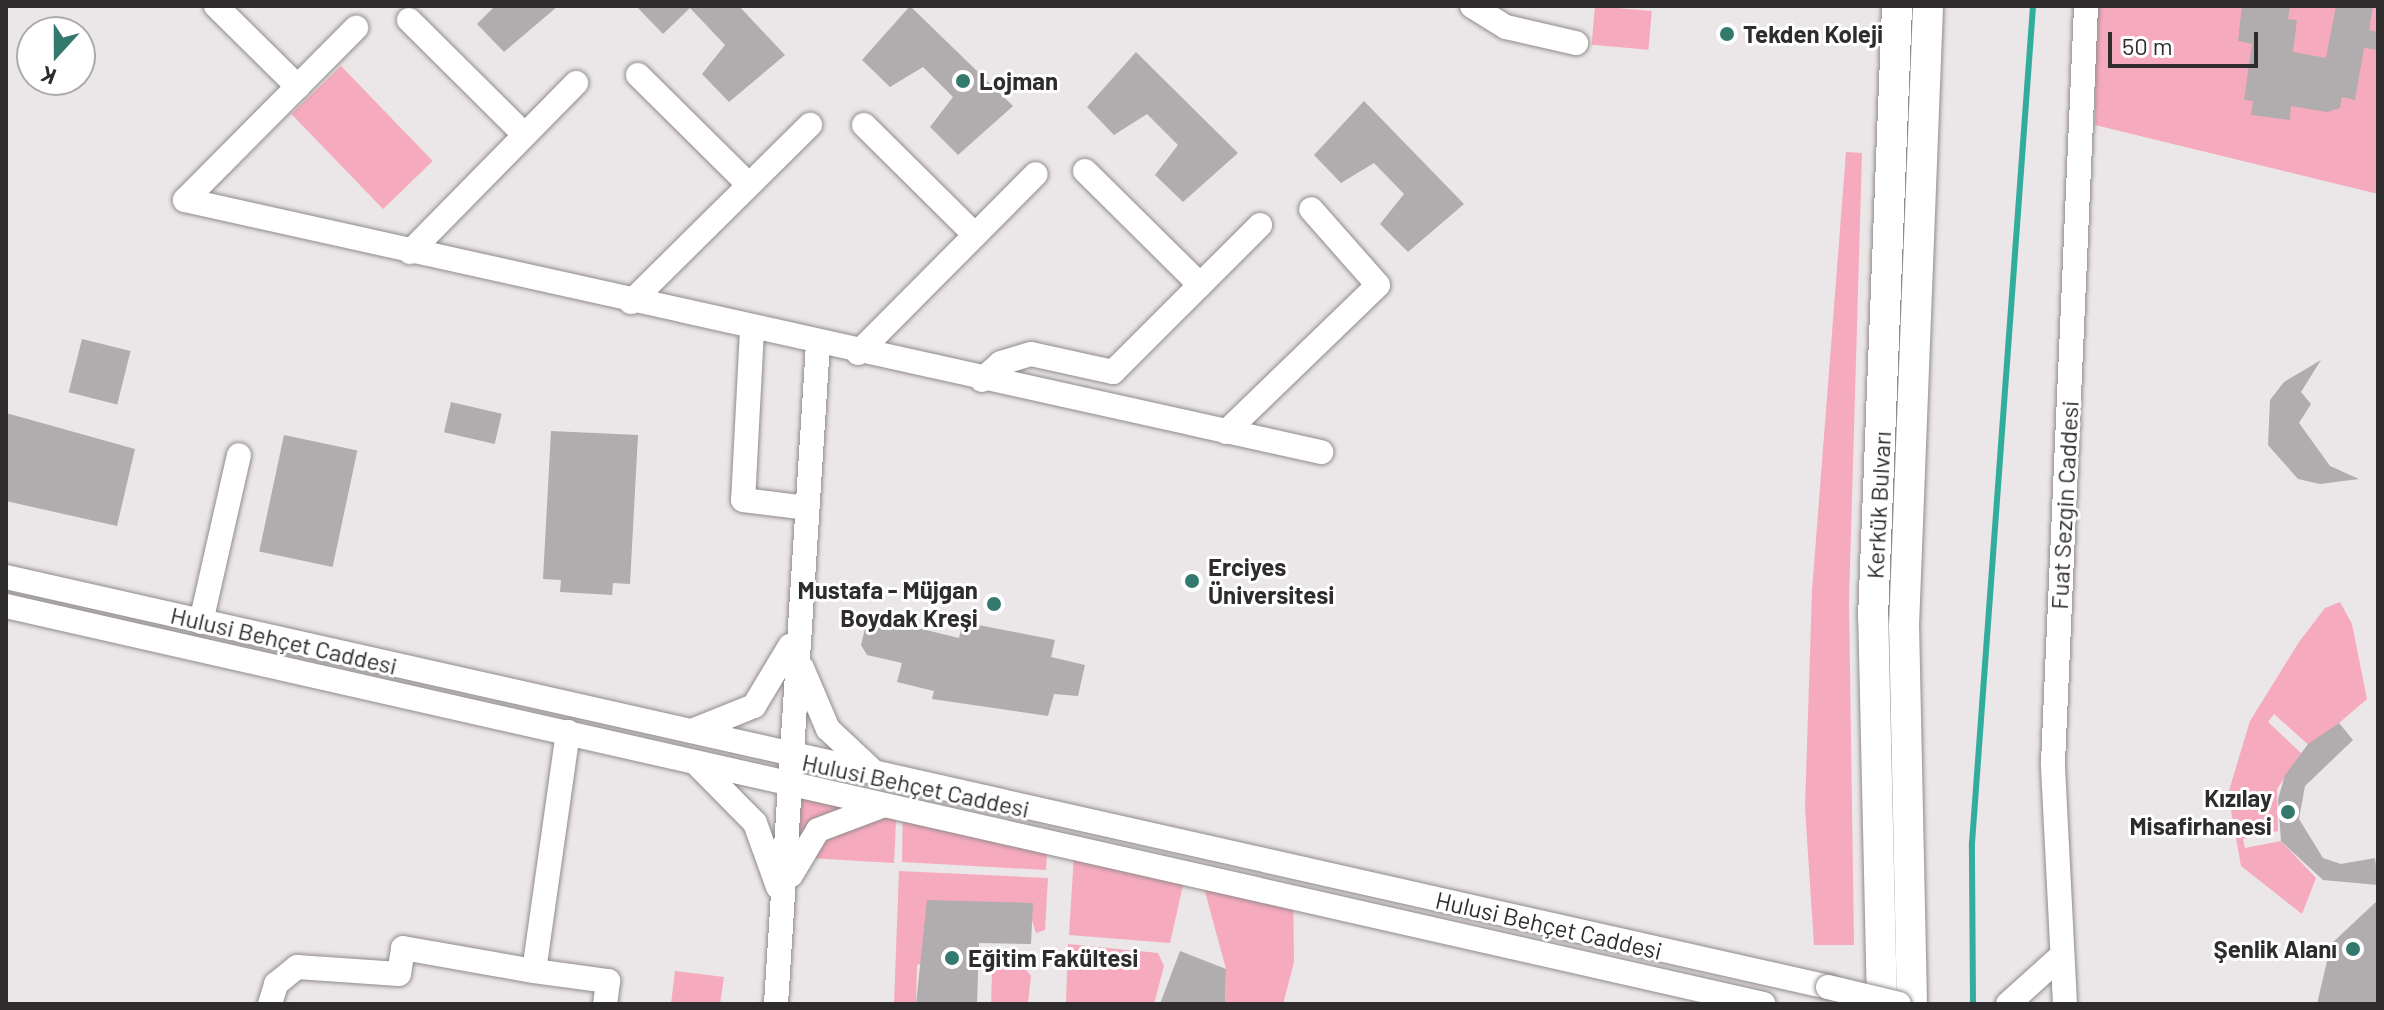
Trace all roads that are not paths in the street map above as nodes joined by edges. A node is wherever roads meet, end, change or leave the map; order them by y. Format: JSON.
{"nodes":[{"id":1,"x":216,"y":6,"type":"edge"},
{"id":2,"x":1472,"y":6,"type":"edge"},
{"id":3,"x":1897,"y":6,"type":"edge"},
{"id":4,"x":1928,"y":6,"type":"edge"},
{"id":5,"x":2086,"y":6,"type":"edge"},
{"id":6,"x":409,"y":20,"type":"dead end"},
{"id":7,"x":356,"y":28,"type":"dead end"},
{"id":8,"x":1576,"y":43,"type":"dead end"},
{"id":9,"x":638,"y":75,"type":"dead end"},
{"id":10,"x":576,"y":83,"type":"dead end"},
{"id":11,"x":298,"y":87,"type":"junction"},
{"id":12,"x":810,"y":125,"type":"dead end"},
{"id":13,"x":864,"y":125,"type":"dead end"},
{"id":14,"x":525,"y":135,"type":"junction"},
{"id":15,"x":1085,"y":171,"type":"dead end"},
{"id":16,"x":1036,"y":174,"type":"dead end"},
{"id":17,"x":749,"y":185,"type":"junction"},
{"id":18,"x":1311,"y":209,"type":"dead end"},
{"id":19,"x":1260,"y":225,"type":"dead end"},
{"id":20,"x":975,"y":235,"type":"junction"},
{"id":21,"x":410,"y":252,"type":"junction"},
{"id":22,"x":1200,"y":285,"type":"junction"},
{"id":23,"x":631,"y":302,"type":"junction"},
{"id":24,"x":752,"y":330,"type":"junction"},
{"id":25,"x":818,"y":344,"type":"junction"},
{"id":26,"x":858,"y":353,"type":"junction"},
{"id":27,"x":982,"y":380,"type":"junction"},
{"id":28,"x":1226,"y":432,"type":"junction"},
{"id":29,"x":1321,"y":452,"type":"dead end"},
{"id":30,"x":239,"y":455,"type":"dead end"},
{"id":31,"x":807,"y":508,"type":"junction"},
{"id":32,"x":6,"y":577,"type":"edge"},
{"id":33,"x":6,"y":606,"type":"edge"},
{"id":34,"x":201,"y":622,"type":"junction"},
{"id":35,"x":796,"y":633,"type":"junction"},
{"id":36,"x":568,"y":732,"type":"junction"},
{"id":37,"x":686,"y":732,"type":"junction"},
{"id":38,"x":791,"y":757,"type":"junction"},
{"id":39,"x":692,"y":760,"type":"junction"},
{"id":40,"x":880,"y":776,"type":"junction"},
{"id":41,"x":790,"y":782,"type":"junction"},
{"id":42,"x":892,"y":805,"type":"junction"},
{"id":43,"x":782,"y":900,"type":"junction"},
{"id":44,"x":2060,"y":957,"type":"junction"},
{"id":45,"x":534,"y":971,"type":"junction"},
{"id":46,"x":270,"y":1004,"type":"edge"},
{"id":47,"x":605,"y":1004,"type":"edge"},
{"id":48,"x":776,"y":1004,"type":"edge"},
{"id":49,"x":1764,"y":1004,"type":"edge"},
{"id":50,"x":1882,"y":1004,"type":"edge"},
{"id":51,"x":1899,"y":1004,"type":"edge"},
{"id":52,"x":1912,"y":1004,"type":"edge"},
{"id":53,"x":2008,"y":1004,"type":"edge"},
{"id":54,"x":2065,"y":1004,"type":"edge"}],
"edges":[{"from":1,"to":11,"type":"street"},
{"from":2,"to":8,"type":"street"},
{"from":3,"to":50,"type":"main road","name":"Kerkük Bulvarı"},
{"from":4,"to":52,"type":"main road","name":"Kerkük Bulvarı"},
{"from":5,"to":44,"type":"street","name":"Fuat Sezgin Caddesi"},
{"from":6,"to":14,"type":"street"},
{"from":7,"to":11,"type":"street"},
{"from":9,"to":17,"type":"street"},
{"from":10,"to":14,"type":"street"},
{"from":11,"to":21,"type":"street"},
{"from":12,"to":17,"type":"street"},
{"from":13,"to":20,"type":"street"},
{"from":14,"to":21,"type":"street"},
{"from":15,"to":22,"type":"street"},
{"from":16,"to":20,"type":"street"},
{"from":17,"to":23,"type":"street"},
{"from":18,"to":28,"type":"street"},
{"from":19,"to":22,"type":"street"},
{"from":20,"to":26,"type":"street"},
{"from":21,"to":23,"type":"street"},
{"from":22,"to":27,"type":"street"},
{"from":23,"to":24,"type":"street"},
{"from":24,"to":25,"type":"street"},
{"from":24,"to":31,"type":"street"},
{"from":25,"to":26,"type":"street"},
{"from":25,"to":31,"type":"street"},
{"from":26,"to":27,"type":"street"},
{"from":27,"to":28,"type":"street"},
{"from":28,"to":29,"type":"street"},
{"from":30,"to":34,"type":"street"},
{"from":31,"to":35,"type":"street"},
{"from":32,"to":34,"type":"street","name":"Hulusi Behçet Caddesi"},
{"from":33,"to":36,"type":"street","name":"Hulusi Behçet Caddesi"},
{"from":34,"to":37,"type":"street","name":"Hulusi Behçet Caddesi"},
{"from":35,"to":37,"type":"street"},
{"from":35,"to":38,"type":"street"},
{"from":35,"to":40,"type":"street"},
{"from":36,"to":39,"type":"street","name":"Hulusi Behçet Caddesi"},
{"from":36,"to":45,"type":"street"},
{"from":37,"to":38,"type":"street","name":"Hulusi Behçet Caddesi"},
{"from":38,"to":40,"type":"street","name":"Hulusi Behçet Caddesi"},
{"from":38,"to":41,"type":"street"},
{"from":39,"to":41,"type":"street","name":"Hulusi Behçet Caddesi"},
{"from":39,"to":43,"type":"street"},
{"from":40,"to":51,"type":"street","name":"Hulusi Behçet Caddesi","bridge":true},
{"from":41,"to":42,"type":"street","name":"Hulusi Behçet Caddesi"},
{"from":41,"to":43,"type":"street"},
{"from":42,"to":43,"type":"street"},
{"from":42,"to":49,"type":"street","name":"Hulusi Behçet Caddesi"},
{"from":43,"to":48,"type":"street"},
{"from":44,"to":53,"type":"street"},
{"from":44,"to":54,"type":"street","name":"Fuat Sezgin Caddesi"},
{"from":45,"to":46,"type":"street"},
{"from":45,"to":47,"type":"street"}]}
